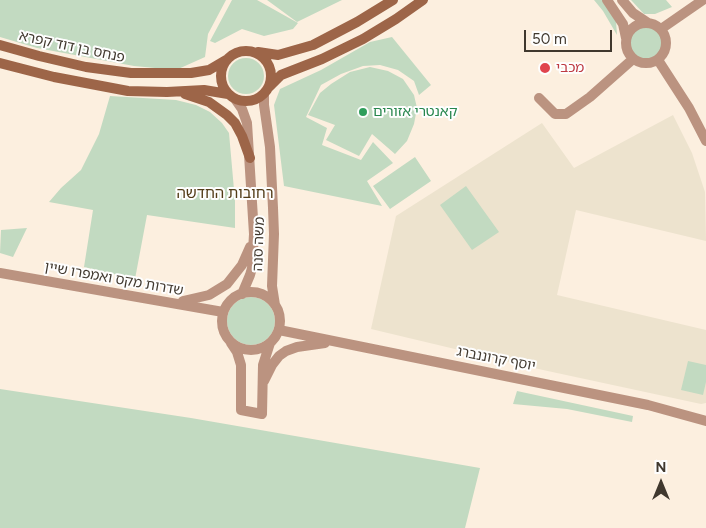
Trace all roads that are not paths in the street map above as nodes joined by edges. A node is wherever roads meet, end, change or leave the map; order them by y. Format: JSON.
{"nodes":[{"id":1,"x":393,"y":0,"type":"edge"},
{"id":2,"x":423,"y":0,"type":"edge"},
{"id":3,"x":607,"y":0,"type":"edge"},
{"id":4,"x":622,"y":0,"type":"edge"},
{"id":5,"x":703,"y":0,"type":"edge"},
{"id":6,"x":648,"y":23,"type":"junction"},
{"id":7,"x":661,"y":29,"type":"junction"},
{"id":8,"x":626,"y":38,"type":"junction"},
{"id":9,"x":0,"y":45,"type":"edge"},
{"id":10,"x":254,"y":51,"type":"junction"},
{"id":11,"x":633,"y":59,"type":"junction"},
{"id":12,"x":226,"y":60,"type":"junction"},
{"id":13,"x":658,"y":60,"type":"junction"},
{"id":14,"x":0,"y":63,"type":"edge"},
{"id":15,"x":267,"y":90,"type":"junction"},
{"id":16,"x":167,"y":92,"type":"junction"},
{"id":17,"x":232,"y":96,"type":"junction"},
{"id":18,"x":539,"y":98,"type":"dead end"},
{"id":19,"x":706,"y":142,"type":"edge"},
{"id":20,"x":250,"y":158,"type":"junction"},
{"id":21,"x":254,"y":234,"type":"junction"},
{"id":22,"x":0,"y":273,"type":"edge"},
{"id":23,"x":242,"y":294,"type":"junction"},
{"id":24,"x":162,"y":301,"type":"junction"},
{"id":25,"x":275,"y":305,"type":"junction"},
{"id":26,"x":223,"y":312,"type":"junction"},
{"id":27,"x":279,"y":330,"type":"junction"},
{"id":28,"x":229,"y":340,"type":"junction"},
{"id":29,"x":270,"y":343,"type":"junction"},
{"id":30,"x":349,"y":344,"type":"junction"},
{"id":31,"x":263,"y":384,"type":"junction"},
{"id":32,"x":706,"y":421,"type":"edge"}],
"edges":[{"from":1,"to":10,"type":"main road"},
{"from":2,"to":15,"type":"main road"},
{"from":3,"to":8,"type":"street"},
{"from":4,"to":6,"type":"street"},
{"from":5,"to":7,"type":"street"},
{"from":6,"to":7,"type":"street"},
{"from":6,"to":8,"type":"street"},
{"from":7,"to":13,"type":"street"},
{"from":8,"to":11,"type":"street"},
{"from":9,"to":12,"type":"main road","name":"פנחס בן דוד קפרא"},
{"from":10,"to":12,"type":"main road"},
{"from":10,"to":15,"type":"main road"},
{"from":11,"to":13,"type":"street"},
{"from":11,"to":18,"type":"street"},
{"from":12,"to":17,"type":"main road"},
{"from":13,"to":19,"type":"street"},
{"from":14,"to":16,"type":"main road"},
{"from":15,"to":17,"type":"main road"},
{"from":15,"to":25,"type":"street","name":"משה סנה"},
{"from":16,"to":17,"type":"main road"},
{"from":16,"to":20,"type":"main road"},
{"from":17,"to":20,"type":"street","name":"משה סנה"},
{"from":20,"to":21,"type":"street","name":"משה סנה"},
{"from":21,"to":23,"type":"street","name":"משה סנה"},
{"from":21,"to":24,"type":"street"},
{"from":22,"to":24,"type":"street","name":"שדרות מקס ואמפרו שיין"},
{"from":23,"to":25,"type":"street"},
{"from":23,"to":26,"type":"street"},
{"from":24,"to":26,"type":"street","name":"שדרות מקס ואמפרו שיין"},
{"from":25,"to":27,"type":"street"},
{"from":26,"to":28,"type":"street"},
{"from":27,"to":29,"type":"street"},
{"from":27,"to":30,"type":"street","name":"יוסף קרוננברג"},
{"from":28,"to":29,"type":"street"},
{"from":28,"to":31,"type":"street"},
{"from":29,"to":31,"type":"street"},
{"from":30,"to":31,"type":"street"},
{"from":30,"to":32,"type":"street","name":"יוסף קרוננברג"}]}
